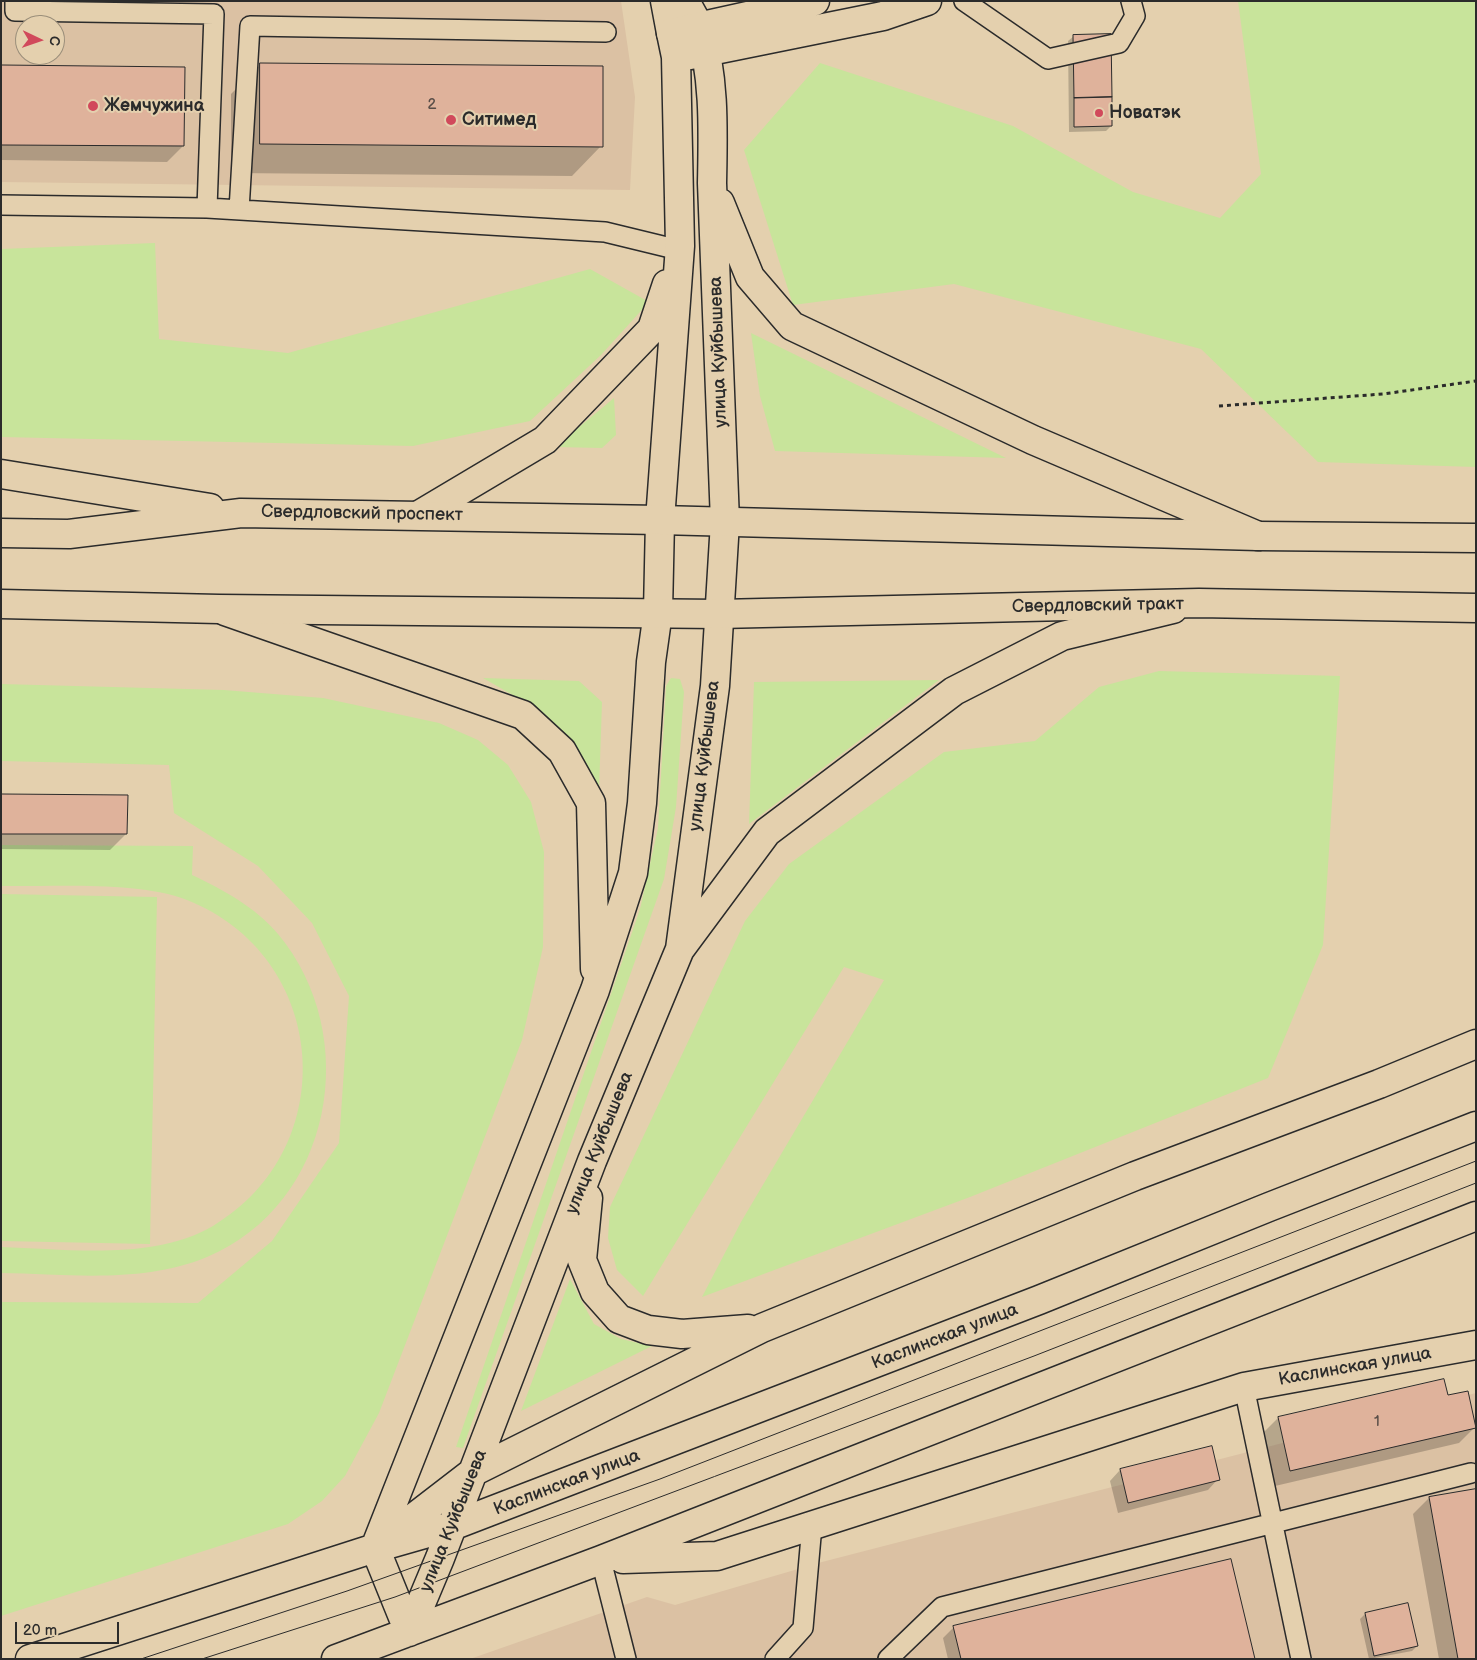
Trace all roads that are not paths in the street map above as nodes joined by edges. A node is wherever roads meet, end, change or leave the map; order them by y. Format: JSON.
{"nodes":[{"id":1,"x":15,"y":1,"type":"edge"},
{"id":2,"x":665,"y":1,"type":"edge"},
{"id":3,"x":685,"y":1,"type":"edge"},
{"id":4,"x":815,"y":1,"type":"edge"},
{"id":5,"x":927,"y":1,"type":"edge"},
{"id":6,"x":964,"y":1,"type":"edge"},
{"id":7,"x":1132,"y":1,"type":"edge"},
{"id":8,"x":699,"y":26,"type":"junction"},
{"id":9,"x":606,"y":32,"type":"dead end"},
{"id":10,"x":673,"y":45,"type":"junction"},
{"id":11,"x":708,"y":52,"type":"junction"},
{"id":12,"x":712,"y":183,"type":"junction"},
{"id":13,"x":1,"y":205,"type":"edge"},
{"id":14,"x":207,"y":208,"type":"junction"},
{"id":15,"x":239,"y":210,"type":"junction"},
{"id":16,"x":679,"y":250,"type":"junction"},
{"id":17,"x":1,"y":474,"type":"edge"},
{"id":18,"x":241,"y":513,"type":"junction"},
{"id":19,"x":419,"y":515,"type":"junction"},
{"id":20,"x":660,"y":520,"type":"junction"},
{"id":21,"x":725,"y":522,"type":"junction"},
{"id":22,"x":1,"y":533,"type":"edge"},
{"id":23,"x":1258,"y":536,"type":"junction"},
{"id":24,"x":1476,"y":538,"type":"edge"},
{"id":25,"x":1199,"y":603,"type":"junction"},
{"id":26,"x":1,"y":604,"type":"edge"},
{"id":27,"x":1476,"y":608,"type":"edge"},
{"id":28,"x":219,"y":609,"type":"junction"},
{"id":29,"x":658,"y":612,"type":"junction"},
{"id":30,"x":720,"y":614,"type":"junction"},
{"id":31,"x":680,"y":949,"type":"junction"},
{"id":32,"x":595,"y":990,"type":"junction"},
{"id":33,"x":1476,"y":1044,"type":"edge"},
{"id":34,"x":1476,"y":1126,"type":"edge"},
{"id":35,"x":592,"y":1161,"type":"junction"},
{"id":36,"x":1476,"y":1216,"type":"edge"},
{"id":37,"x":762,"y":1328,"type":"junction"},
{"id":38,"x":1476,"y":1344,"type":"edge"},
{"id":39,"x":1244,"y":1387,"type":"junction"},
{"id":40,"x":473,"y":1472,"type":"junction"},
{"id":41,"x":1471,"y":1473,"type":"dead end"},
{"id":42,"x":1273,"y":1524,"type":"junction"},
{"id":43,"x":812,"y":1525,"type":"junction"},
{"id":44,"x":452,"y":1526,"type":"junction"},
{"id":45,"x":375,"y":1548,"type":"junction"},
{"id":46,"x":602,"y":1560,"type":"junction"},
{"id":47,"x":408,"y":1632,"type":"junction"},
{"id":48,"x":30,"y":1659,"type":"edge"},
{"id":49,"x":336,"y":1659,"type":"edge"},
{"id":50,"x":626,"y":1659,"type":"edge"},
{"id":51,"x":776,"y":1659,"type":"edge"},
{"id":52,"x":888,"y":1659,"type":"edge"},
{"id":53,"x":1301,"y":1659,"type":"edge"}],
"edges":[{"from":1,"to":14,"type":"lane"},
{"from":2,"to":10,"type":"main road"},
{"from":3,"to":8,"type":"main road","name":"улица Куйбышева"},
{"from":4,"to":8,"type":"main road"},
{"from":5,"to":11,"type":"main road"},
{"from":6,"to":7,"type":"lane"},
{"from":8,"to":10,"type":"main road"},
{"from":8,"to":11,"type":"main road","name":"улица Куйбышева"},
{"from":9,"to":15,"type":"lane"},
{"from":10,"to":11,"type":"main road"},
{"from":10,"to":16,"type":"main road"},
{"from":11,"to":12,"type":"main road","name":"улица Куйбышева"},
{"from":12,"to":21,"type":"main road","name":"улица Куйбышева"},
{"from":12,"to":23,"type":"main road"},
{"from":13,"to":14,"type":"lane"},
{"from":14,"to":15,"type":"lane"},
{"from":15,"to":16,"type":"lane"},
{"from":16,"to":19,"type":"main road"},
{"from":16,"to":20,"type":"main road"},
{"from":17,"to":18,"type":"main road"},
{"from":18,"to":19,"type":"main road","name":"Свердловский проспект"},
{"from":18,"to":22,"type":"main road","name":"Свердловский проспект"},
{"from":19,"to":20,"type":"main road","name":"Свердловский проспект"},
{"from":20,"to":21,"type":"main road","name":"Свердловский проспект"},
{"from":20,"to":29,"type":"main road"},
{"from":21,"to":23,"type":"main road"},
{"from":21,"to":30,"type":"main road","name":"улица Куйбышева"},
{"from":23,"to":24,"type":"main road"},
{"from":25,"to":27,"type":"main road","name":"Свердловский тракт"},
{"from":25,"to":30,"type":"main road","name":"Свердловский тракт"},
{"from":25,"to":31,"type":"main road"},
{"from":26,"to":28,"type":"main road"},
{"from":28,"to":29,"type":"main road"},
{"from":28,"to":32,"type":"main road"},
{"from":29,"to":30,"type":"main road"},
{"from":29,"to":32,"type":"main road"},
{"from":30,"to":31,"type":"main road","name":"улица Куйбышева"},
{"from":31,"to":35,"type":"main road","name":"улица Куйбышева"},
{"from":32,"to":45,"type":"main road"},
{"from":33,"to":37,"type":"main road"},
{"from":34,"to":44,"type":"main road","name":"Каслинская улица"},
{"from":35,"to":37,"type":"main road"},
{"from":35,"to":40,"type":"main road","name":"улица Куйбышева"},
{"from":36,"to":46,"type":"main road"},
{"from":37,"to":40,"type":"main road"},
{"from":38,"to":39,"type":"main road","name":"Каслинская улица"},
{"from":39,"to":42,"type":"lane"},
{"from":39,"to":43,"type":"main road","name":"Каслинская улица"},
{"from":40,"to":44,"type":"main road","name":"улица Куйбышева"},
{"from":40,"to":45,"type":"main road"},
{"from":41,"to":42,"type":"lane"},
{"from":42,"to":52,"type":"lane"},
{"from":42,"to":53,"type":"lane"},
{"from":43,"to":46,"type":"main road","name":"Каслинская улица"},
{"from":43,"to":51,"type":"lane"},
{"from":44,"to":45,"type":"main road","name":"Каслинская улица"},
{"from":44,"to":47,"type":"main road","name":"улица Куйбышева"},
{"from":45,"to":47,"type":"main road"},
{"from":45,"to":48,"type":"main road","name":"Каслинская улица"},
{"from":46,"to":47,"type":"main road"},
{"from":46,"to":50,"type":"lane"},
{"from":47,"to":49,"type":"main road"}]}
